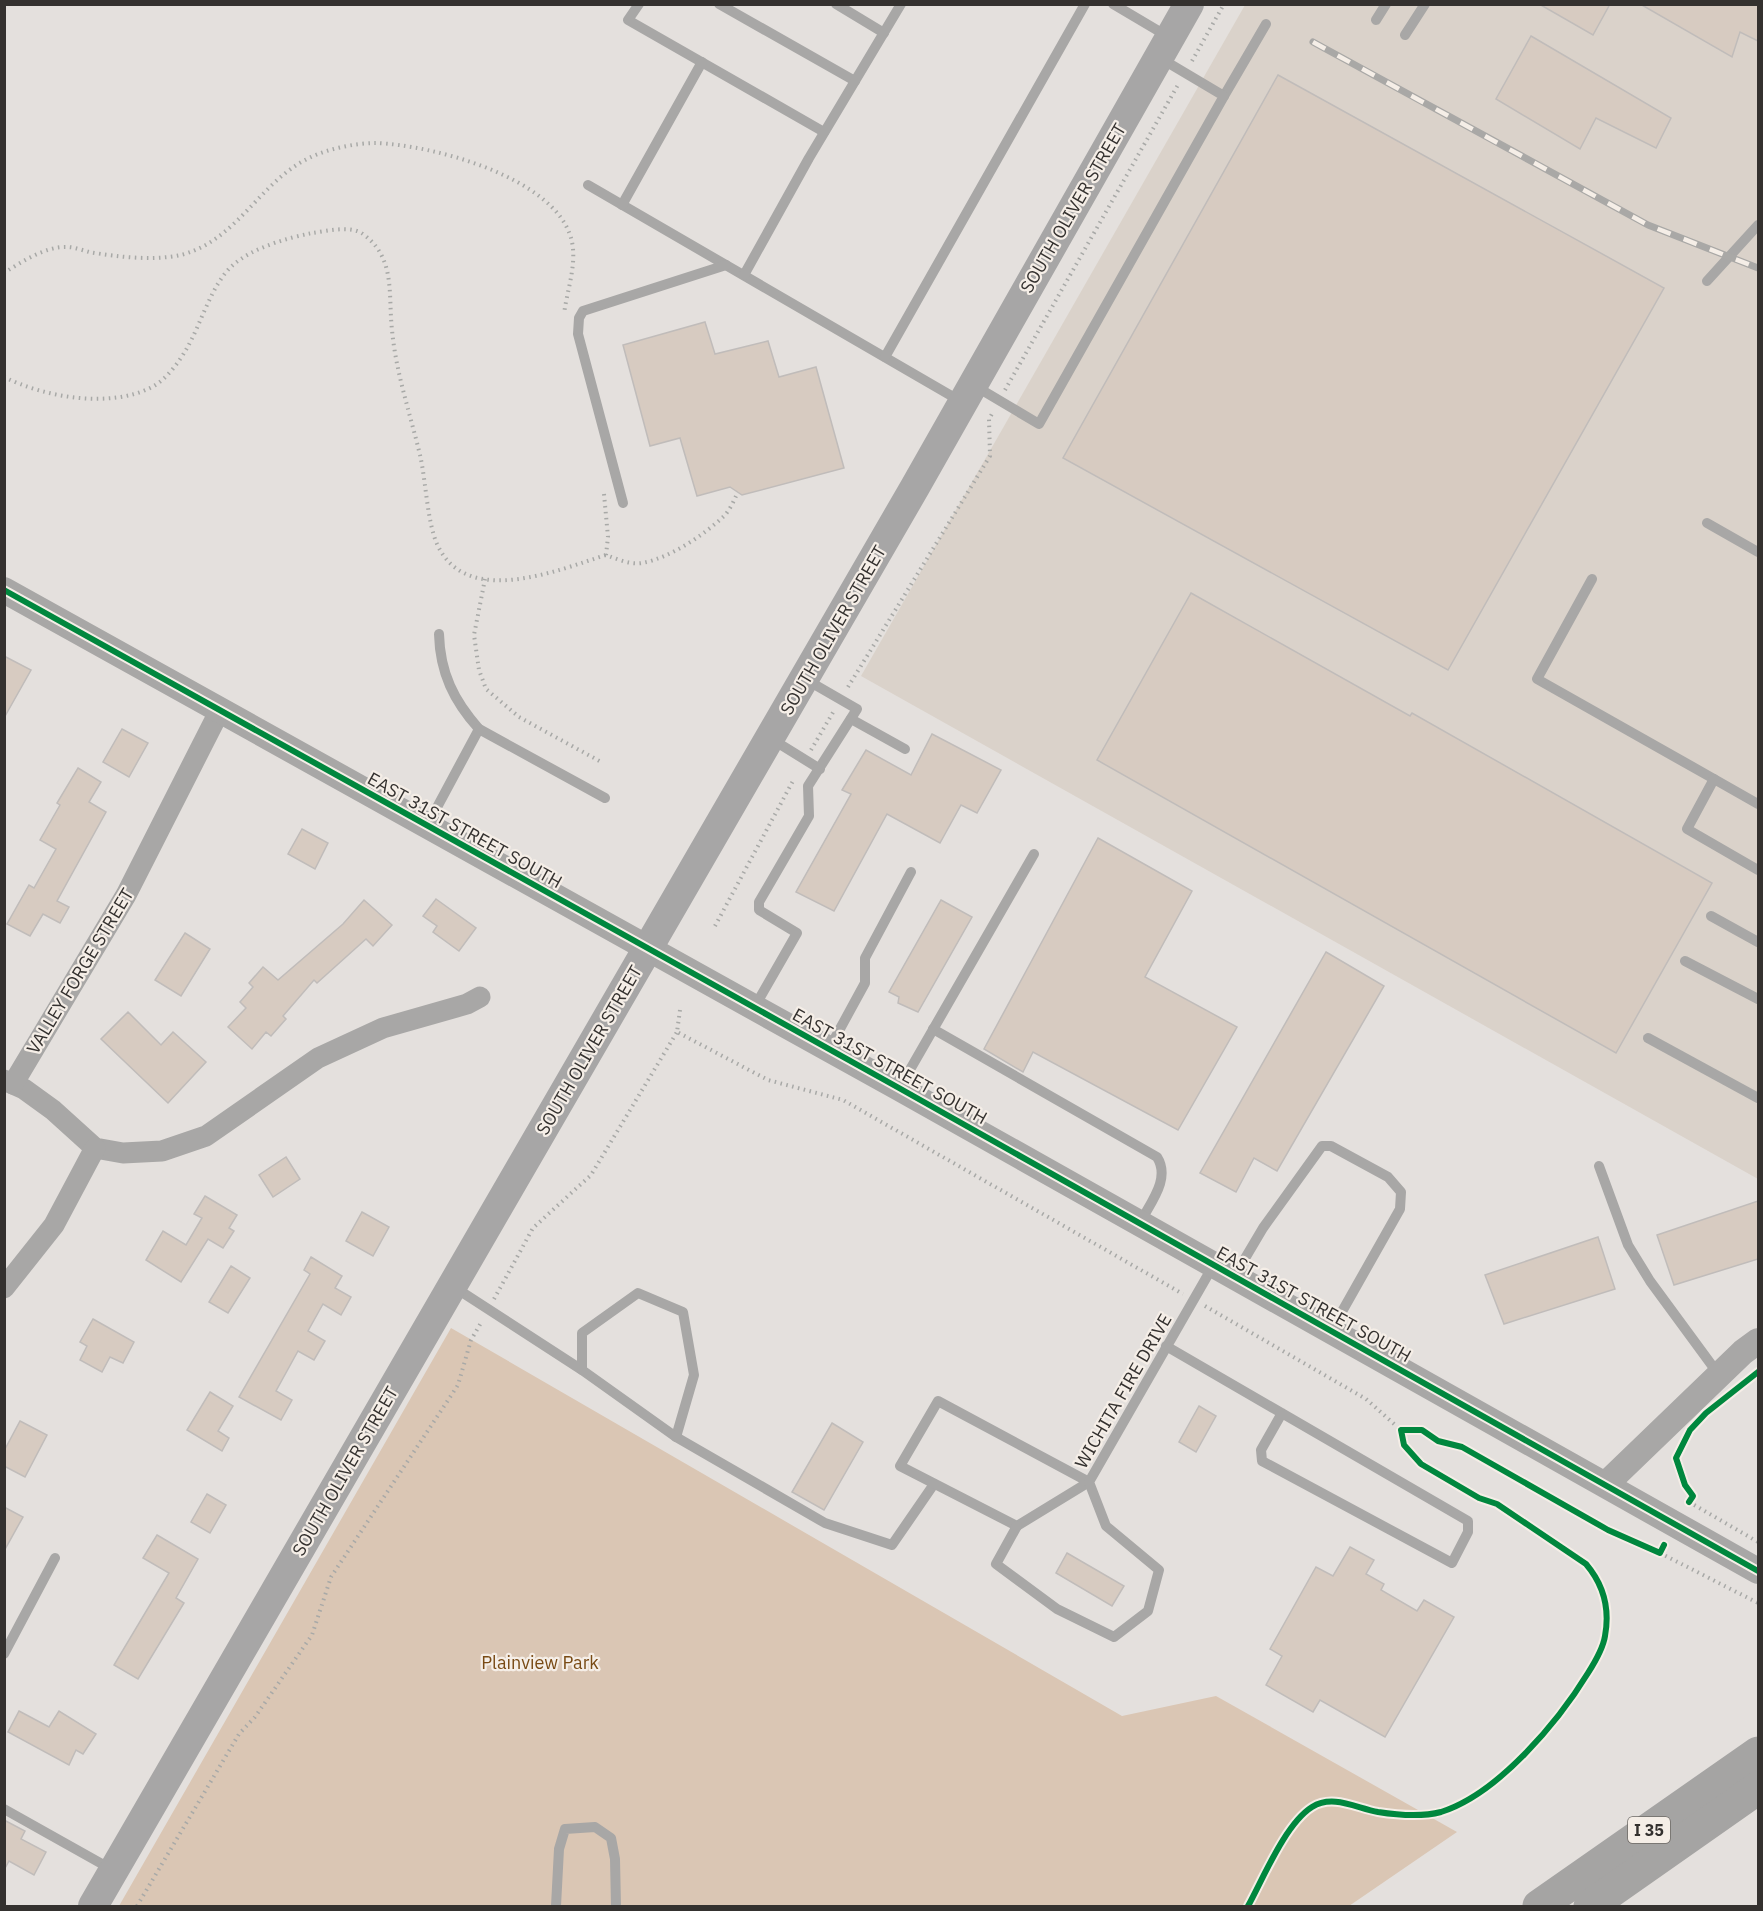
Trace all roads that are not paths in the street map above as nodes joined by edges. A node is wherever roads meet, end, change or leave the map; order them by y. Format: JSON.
{"nodes":[{"id":1,"x":639,"y":4,"type":"edge"},
{"id":2,"x":719,"y":4,"type":"edge"},
{"id":3,"x":836,"y":4,"type":"edge"},
{"id":4,"x":900,"y":4,"type":"edge"},
{"id":5,"x":1085,"y":4,"type":"edge"},
{"id":6,"x":1113,"y":4,"type":"edge"},
{"id":7,"x":1189,"y":4,"type":"edge"},
{"id":8,"x":1386,"y":4,"type":"edge"},
{"id":9,"x":1425,"y":4,"type":"edge"},
{"id":10,"x":1376,"y":20,"type":"dead end"},
{"id":11,"x":1266,"y":24,"type":"dead end"},
{"id":12,"x":884,"y":33,"type":"junction"},
{"id":13,"x":1405,"y":35,"type":"dead end"},
{"id":14,"x":1164,"y":48,"type":"junction"},
{"id":15,"x":702,"y":63,"type":"junction"},
{"id":16,"x":855,"y":81,"type":"junction"},
{"id":17,"x":1224,"y":96,"type":"junction"},
{"id":18,"x":824,"y":132,"type":"junction"},
{"id":19,"x":588,"y":185,"type":"dead end"},
{"id":20,"x":622,"y":205,"type":"junction"},
{"id":21,"x":1758,"y":225,"type":"edge"},
{"id":22,"x":726,"y":265,"type":"junction"},
{"id":23,"x":744,"y":275,"type":"junction"},
{"id":24,"x":1707,"y":280,"type":"dead end"},
{"id":25,"x":885,"y":357,"type":"junction"},
{"id":26,"x":968,"y":393,"type":"junction"},
{"id":27,"x":623,"y":503,"type":"dead end"},
{"id":28,"x":1707,"y":523,"type":"dead end"},
{"id":29,"x":1758,"y":552,"type":"edge"},
{"id":30,"x":1592,"y":579,"type":"dead end"},
{"id":31,"x":4,"y":590,"type":"edge"},
{"id":32,"x":439,"y":634,"type":"dead end"},
{"id":33,"x":805,"y":678,"type":"junction"},
{"id":34,"x":220,"y":710,"type":"junction"},
{"id":35,"x":851,"y":719,"type":"junction"},
{"id":36,"x":479,"y":729,"type":"junction"},
{"id":37,"x":770,"y":738,"type":"junction"},
{"id":38,"x":905,"y":749,"type":"dead end"},
{"id":39,"x":820,"y":770,"type":"junction"},
{"id":40,"x":1714,"y":779,"type":"junction"},
{"id":41,"x":605,"y":798,"type":"dead end"},
{"id":42,"x":1758,"y":804,"type":"edge"},
{"id":43,"x":427,"y":826,"type":"junction"},
{"id":44,"x":1034,"y":854,"type":"dead end"},
{"id":45,"x":1758,"y":870,"type":"edge"},
{"id":46,"x":911,"y":872,"type":"dead end"},
{"id":47,"x":1711,"y":916,"type":"dead end"},
{"id":48,"x":1758,"y":942,"type":"edge"},
{"id":49,"x":647,"y":950,"type":"junction"},
{"id":50,"x":1685,"y":961,"type":"dead end"},
{"id":51,"x":480,"y":997,"type":"dead end"},
{"id":52,"x":1758,"y":999,"type":"edge"},
{"id":53,"x":754,"y":1009,"type":"junction"},
{"id":54,"x":933,"y":1029,"type":"junction"},
{"id":55,"x":1648,"y":1038,"type":"dead end"},
{"id":56,"x":829,"y":1050,"type":"junction"},
{"id":57,"x":9,"y":1082,"type":"edge"},
{"id":58,"x":899,"y":1088,"type":"junction"},
{"id":59,"x":1758,"y":1098,"type":"edge"},
{"id":60,"x":95,"y":1148,"type":"junction"},
{"id":61,"x":1599,"y":1166,"type":"dead end"},
{"id":62,"x":1140,"y":1223,"type":"junction"},
{"id":63,"x":1224,"y":1271,"type":"junction"},
{"id":64,"x":452,"y":1286,"type":"junction"},
{"id":65,"x":4,"y":1288,"type":"edge"},
{"id":66,"x":1331,"y":1331,"type":"junction"},
{"id":67,"x":1758,"y":1341,"type":"edge"},
{"id":68,"x":1166,"y":1346,"type":"junction"},
{"id":69,"x":582,"y":1370,"type":"junction"},
{"id":70,"x":1719,"y":1375,"type":"junction"},
{"id":71,"x":1282,"y":1413,"type":"junction"},
{"id":72,"x":676,"y":1437,"type":"junction"},
{"id":73,"x":1089,"y":1482,"type":"junction"},
{"id":74,"x":934,"y":1484,"type":"junction"},
{"id":75,"x":1606,"y":1484,"type":"junction"},
{"id":76,"x":1017,"y":1526,"type":"junction"},
{"id":77,"x":55,"y":1558,"type":"dead end"},
{"id":78,"x":1758,"y":1571,"type":"edge"},
{"id":79,"x":4,"y":1654,"type":"edge"},
{"id":80,"x":1758,"y":1753,"type":"edge"},
{"id":81,"x":1758,"y":1788,"type":"edge"},
{"id":82,"x":4,"y":1809,"type":"edge"},
{"id":83,"x":114,"y":1870,"type":"junction"},
{"id":84,"x":93,"y":1906,"type":"edge"},
{"id":85,"x":556,"y":1906,"type":"edge"},
{"id":86,"x":616,"y":1906,"type":"edge"},
{"id":87,"x":1539,"y":1906,"type":"edge"},
{"id":88,"x":1590,"y":1906,"type":"edge"}],
"edges":[{"from":1,"to":15,"type":"lane"},
{"from":2,"to":16,"type":"lane"},
{"from":3,"to":12,"type":"lane"},
{"from":4,"to":12,"type":"lane"},
{"from":5,"to":25,"type":"lane"},
{"from":6,"to":14,"type":"lane"},
{"from":7,"to":14,"type":"main road","name":"SOUTH OLIVER STREET"},
{"from":8,"to":10,"type":"lane"},
{"from":9,"to":13,"type":"lane"},
{"from":11,"to":17,"type":"lane"},
{"from":12,"to":16,"type":"lane"},
{"from":14,"to":17,"type":"lane"},
{"from":14,"to":26,"type":"main road","name":"SOUTH OLIVER STREET"},
{"from":15,"to":18,"type":"lane"},
{"from":15,"to":20,"type":"lane"},
{"from":16,"to":18,"type":"lane"},
{"from":17,"to":26,"type":"lane"},
{"from":18,"to":23,"type":"lane"},
{"from":19,"to":20,"type":"lane"},
{"from":20,"to":22,"type":"lane"},
{"from":21,"to":24,"type":"lane"},
{"from":22,"to":23,"type":"lane"},
{"from":22,"to":27,"type":"lane"},
{"from":23,"to":25,"type":"lane"},
{"from":25,"to":26,"type":"lane"},
{"from":26,"to":33,"type":"main road","name":"SOUTH OLIVER STREET"},
{"from":28,"to":29,"type":"lane"},
{"from":30,"to":40,"type":"lane"},
{"from":31,"to":34,"type":"street","name":"EAST 31ST STREET SOUTH"},
{"from":32,"to":36,"type":"lane"},
{"from":33,"to":35,"type":"lane"},
{"from":33,"to":37,"type":"main road","name":"SOUTH OLIVER STREET"},
{"from":34,"to":43,"type":"street","name":"EAST 31ST STREET SOUTH"},
{"from":34,"to":57,"type":"street","name":"VALLEY FORGE STREET"},
{"from":35,"to":38,"type":"lane"},
{"from":35,"to":39,"type":"lane"},
{"from":36,"to":41,"type":"lane"},
{"from":36,"to":43,"type":"lane"},
{"from":37,"to":39,"type":"lane"},
{"from":37,"to":49,"type":"main road","name":"SOUTH OLIVER STREET"},
{"from":39,"to":53,"type":"lane"},
{"from":40,"to":42,"type":"lane"},
{"from":40,"to":45,"type":"lane"},
{"from":43,"to":49,"type":"street","name":"EAST 31ST STREET SOUTH"},
{"from":44,"to":54,"type":"lane"},
{"from":46,"to":56,"type":"lane"},
{"from":47,"to":48,"type":"lane"},
{"from":49,"to":53,"type":"street","name":"EAST 31ST STREET SOUTH"},
{"from":49,"to":64,"type":"main road","name":"SOUTH OLIVER STREET"},
{"from":50,"to":52,"type":"lane"},
{"from":51,"to":60,"type":"street"},
{"from":53,"to":56,"type":"street","name":"EAST 31ST STREET SOUTH"},
{"from":54,"to":58,"type":"lane"},
{"from":54,"to":62,"type":"lane"},
{"from":55,"to":59,"type":"lane"},
{"from":56,"to":58,"type":"street","name":"EAST 31ST STREET SOUTH"},
{"from":57,"to":60,"type":"street","name":"VALLEY FORGE STREET"},
{"from":58,"to":62,"type":"street","name":"EAST 31ST STREET SOUTH"},
{"from":60,"to":65,"type":"street"},
{"from":61,"to":70,"type":"lane"},
{"from":62,"to":63,"type":"street","name":"EAST 31ST STREET SOUTH"},
{"from":63,"to":66,"type":"street","name":"EAST 31ST STREET SOUTH"},
{"from":63,"to":66,"type":"lane","name":"WICHITA FIRE DRIVE"},
{"from":63,"to":68,"type":"lane","name":"WICHITA FIRE DRIVE"},
{"from":64,"to":69,"type":"lane"},
{"from":64,"to":83,"type":"main road","name":"SOUTH OLIVER STREET"},
{"from":66,"to":75,"type":"street","name":"EAST 31ST STREET SOUTH"},
{"from":67,"to":70,"type":"street"},
{"from":68,"to":71,"type":"lane"},
{"from":68,"to":73,"type":"lane","name":"WICHITA FIRE DRIVE"},
{"from":69,"to":72,"type":"lane"},
{"from":69,"to":72,"type":"lane"},
{"from":70,"to":75,"type":"street"},
{"from":71,"to":71,"type":"lane"},
{"from":72,"to":74,"type":"lane"},
{"from":73,"to":74,"type":"lane"},
{"from":73,"to":76,"type":"lane"},
{"from":73,"to":76,"type":"lane","name":"WICHITA FIRE DRIVE"},
{"from":74,"to":76,"type":"lane"},
{"from":75,"to":78,"type":"street","name":"EAST 31ST STREET SOUTH"},
{"from":77,"to":79,"type":"lane"},
{"from":80,"to":87,"type":"highway","number":"I 35"},
{"from":81,"to":88,"type":"highway","number":"I 35"},
{"from":82,"to":83,"type":"lane"},
{"from":83,"to":84,"type":"main road","name":"SOUTH OLIVER STREET"},
{"from":85,"to":86,"type":"lane"}]}
